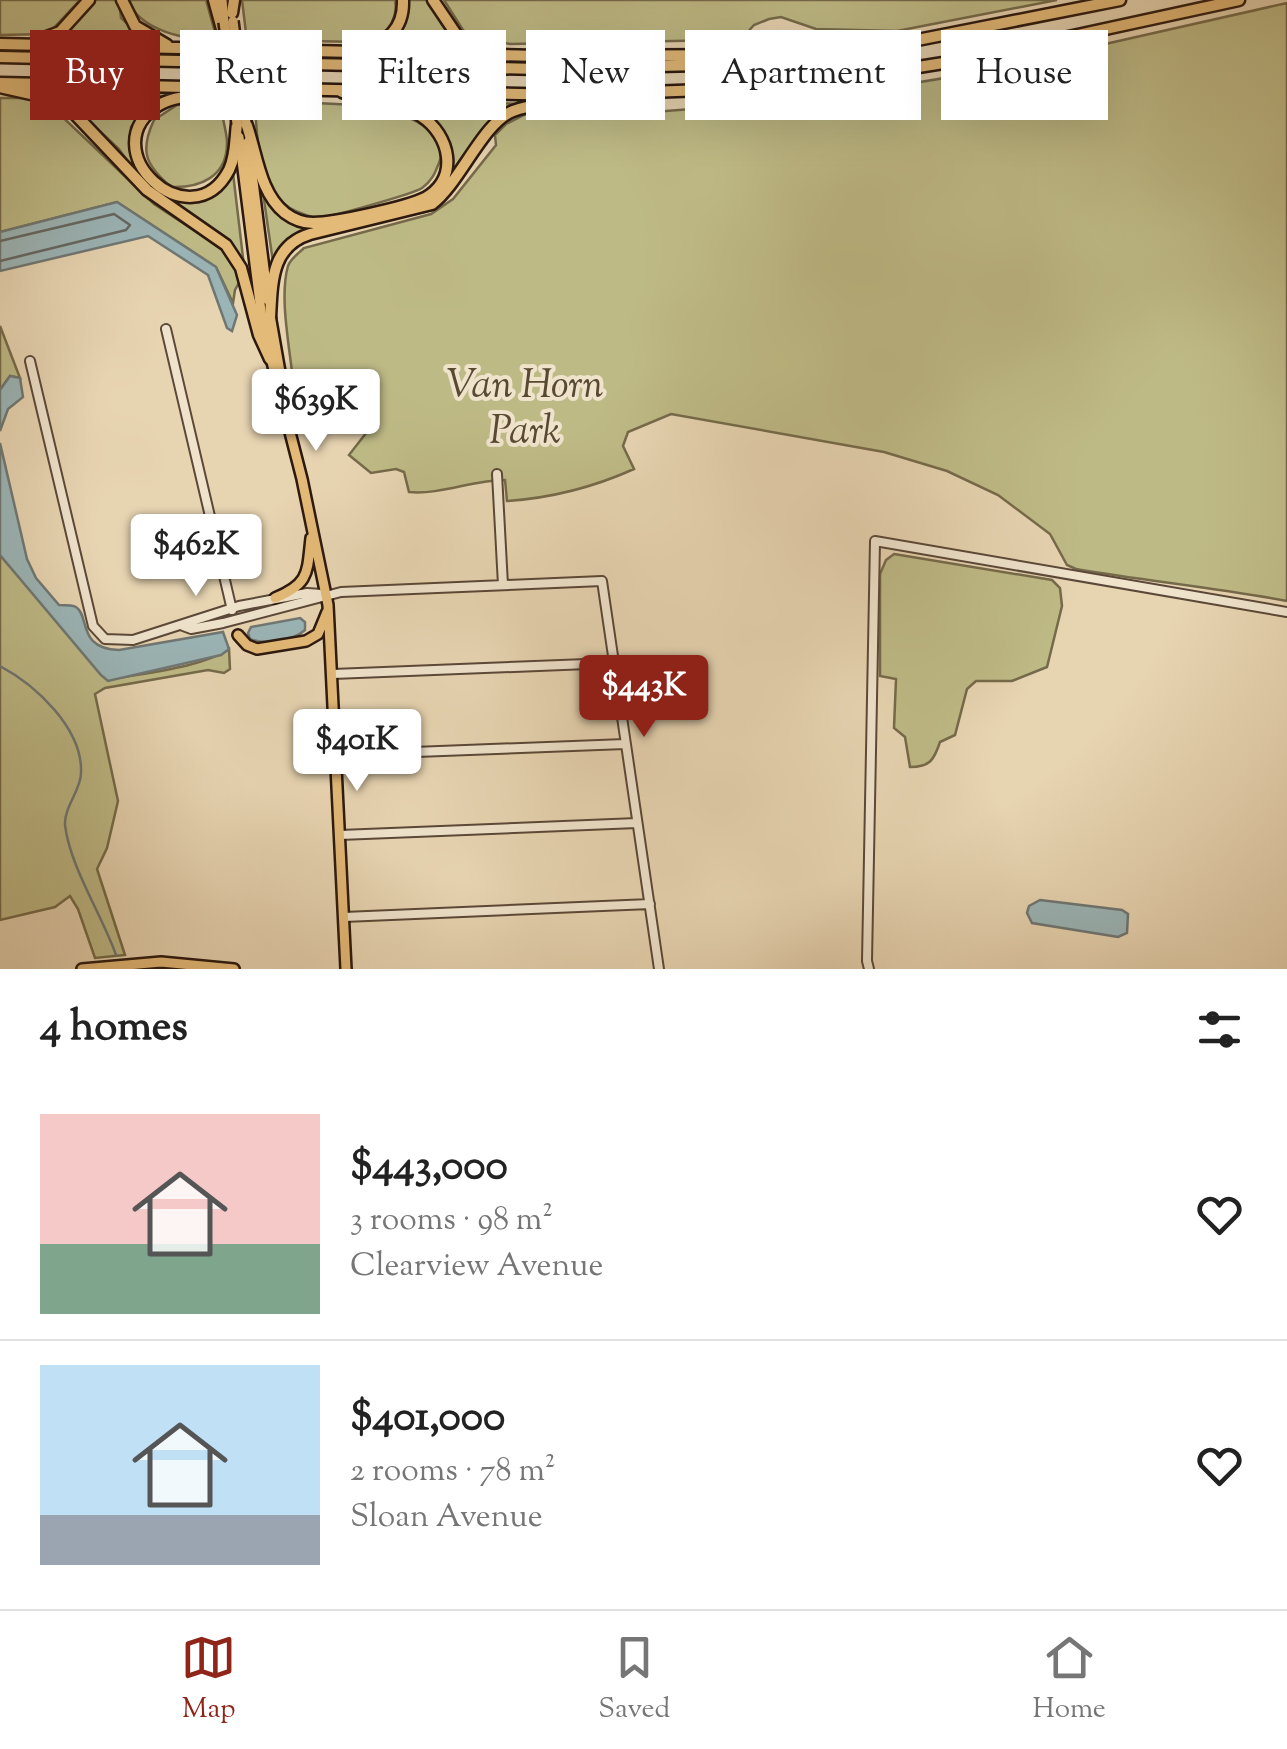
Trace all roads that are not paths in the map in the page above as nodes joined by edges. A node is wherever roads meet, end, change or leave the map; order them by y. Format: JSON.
{"nodes":[{"id":1,"x":90,"y":0,"type":"edge"},
{"id":2,"x":122,"y":0,"type":"edge"},
{"id":3,"x":218,"y":0,"type":"edge"},
{"id":4,"x":232,"y":0,"type":"edge"},
{"id":5,"x":403,"y":0,"type":"edge"},
{"id":6,"x":433,"y":0,"type":"edge"},
{"id":7,"x":1120,"y":0,"type":"edge"},
{"id":8,"x":1238,"y":0,"type":"edge"},
{"id":9,"x":227,"y":20,"type":"junction"},
{"id":10,"x":227,"y":30,"type":"edge"},
{"id":11,"x":453,"y":30,"type":"edge"},
{"id":12,"x":921,"y":41,"type":"edge"},
{"id":13,"x":0,"y":43,"type":"edge"},
{"id":14,"x":173,"y":47,"type":"junction"},
{"id":15,"x":180,"y":47,"type":"edge"},
{"id":16,"x":322,"y":51,"type":"edge"},
{"id":17,"x":685,"y":54,"type":"edge"},
{"id":18,"x":506,"y":55,"type":"edge"},
{"id":19,"x":0,"y":57,"type":"edge"},
{"id":20,"x":685,"y":66,"type":"edge"},
{"id":21,"x":0,"y":85,"type":"edge"},
{"id":22,"x":180,"y":88,"type":"edge"},
{"id":23,"x":322,"y":90,"type":"edge"},
{"id":24,"x":336,"y":90,"type":"junction"},
{"id":25,"x":526,"y":93,"type":"edge"},
{"id":26,"x":665,"y":93,"type":"edge"},
{"id":27,"x":180,"y":98,"type":"edge"},
{"id":28,"x":526,"y":110,"type":"edge"},
{"id":29,"x":240,"y":120,"type":"edge"},
{"id":30,"x":241,"y":124,"type":"junction"},
{"id":31,"x":270,"y":318,"type":"junction"},
{"id":32,"x":166,"y":329,"type":"dead end"},
{"id":33,"x":270,"y":359,"type":"junction"},
{"id":34,"x":30,"y":361,"type":"dead end"},
{"id":35,"x":285,"y":406,"type":"junction"},
{"id":36,"x":497,"y":474,"type":"dead end"},
{"id":37,"x":313,"y":528,"type":"junction"},
{"id":38,"x":503,"y":585,"type":"junction"},
{"id":39,"x":327,"y":594,"type":"junction"},
{"id":40,"x":275,"y":598,"type":"junction"},
{"id":41,"x":232,"y":608,"type":"junction"},
{"id":42,"x":329,"y":608,"type":"junction"},
{"id":43,"x":1287,"y":612,"type":"edge"},
{"id":44,"x":234,"y":620,"type":"junction"},
{"id":45,"x":183,"y":626,"type":"junction"},
{"id":46,"x":238,"y":635,"type":"dead end"},
{"id":47,"x":613,"y":664,"type":"junction"},
{"id":48,"x":333,"y":674,"type":"junction"},
{"id":49,"x":625,"y":744,"type":"junction"},
{"id":50,"x":336,"y":756,"type":"junction"},
{"id":51,"x":637,"y":824,"type":"junction"},
{"id":52,"x":340,"y":835,"type":"junction"},
{"id":53,"x":650,"y":904,"type":"junction"},
{"id":54,"x":344,"y":917,"type":"junction"},
{"id":55,"x":191,"y":966,"type":"edge"},
{"id":56,"x":82,"y":969,"type":"edge"},
{"id":57,"x":234,"y":969,"type":"edge"},
{"id":58,"x":346,"y":969,"type":"edge"},
{"id":59,"x":660,"y":969,"type":"edge"},
{"id":60,"x":870,"y":969,"type":"edge"}],
"edges":[{"from":1,"to":13,"type":"highway"},
{"from":2,"to":14,"type":"highway"},
{"from":3,"to":9,"type":"highway"},
{"from":4,"to":9,"type":"highway"},
{"from":5,"to":16,"type":"highway"},
{"from":6,"to":11,"type":"highway"},
{"from":7,"to":12,"type":"highway"},
{"from":8,"to":26,"type":"highway"},
{"from":9,"to":10,"type":"highway","bridge":true},
{"from":9,"to":30,"type":"main road","bridge":true},
{"from":13,"to":14,"type":"highway"},
{"from":14,"to":15,"type":"highway"},
{"from":17,"to":18,"type":"highway"},
{"from":19,"to":20,"type":"highway"},
{"from":21,"to":22,"type":"highway"},
{"from":21,"to":33,"type":"highway"},
{"from":23,"to":24,"type":"highway"},
{"from":24,"to":25,"type":"highway"},
{"from":24,"to":30,"type":"highway"},
{"from":27,"to":30,"type":"highway"},
{"from":28,"to":31,"type":"highway"},
{"from":29,"to":30,"type":"main road","bridge":true},
{"from":30,"to":31,"type":"main road"},
{"from":30,"to":33,"type":"main road"},
{"from":31,"to":35,"type":"main road"},
{"from":32,"to":41,"type":"street"},
{"from":33,"to":35,"type":"main road"},
{"from":34,"to":45,"type":"street"},
{"from":35,"to":37,"type":"main road"},
{"from":36,"to":38,"type":"street"},
{"from":37,"to":39,"type":"main road"},
{"from":37,"to":40,"type":"main road"},
{"from":38,"to":39,"type":"street"},
{"from":38,"to":47,"type":"street"},
{"from":39,"to":40,"type":"street"},
{"from":39,"to":42,"type":"main road"},
{"from":39,"to":44,"type":"street"},
{"from":40,"to":41,"type":"street"},
{"from":41,"to":44,"type":"street"},
{"from":41,"to":45,"type":"street"},
{"from":42,"to":46,"type":"main road"},
{"from":42,"to":48,"type":"main road"},
{"from":43,"to":60,"type":"street"},
{"from":44,"to":45,"type":"street"},
{"from":47,"to":48,"type":"street"},
{"from":47,"to":49,"type":"street"},
{"from":48,"to":50,"type":"main road"},
{"from":49,"to":50,"type":"street"},
{"from":49,"to":51,"type":"street"},
{"from":50,"to":52,"type":"main road"},
{"from":51,"to":52,"type":"street"},
{"from":51,"to":53,"type":"street"},
{"from":52,"to":54,"type":"main road"},
{"from":53,"to":54,"type":"street"},
{"from":53,"to":59,"type":"street"},
{"from":54,"to":58,"type":"main road"},
{"from":55,"to":56,"type":"main road"},
{"from":55,"to":57,"type":"main road"}]}
